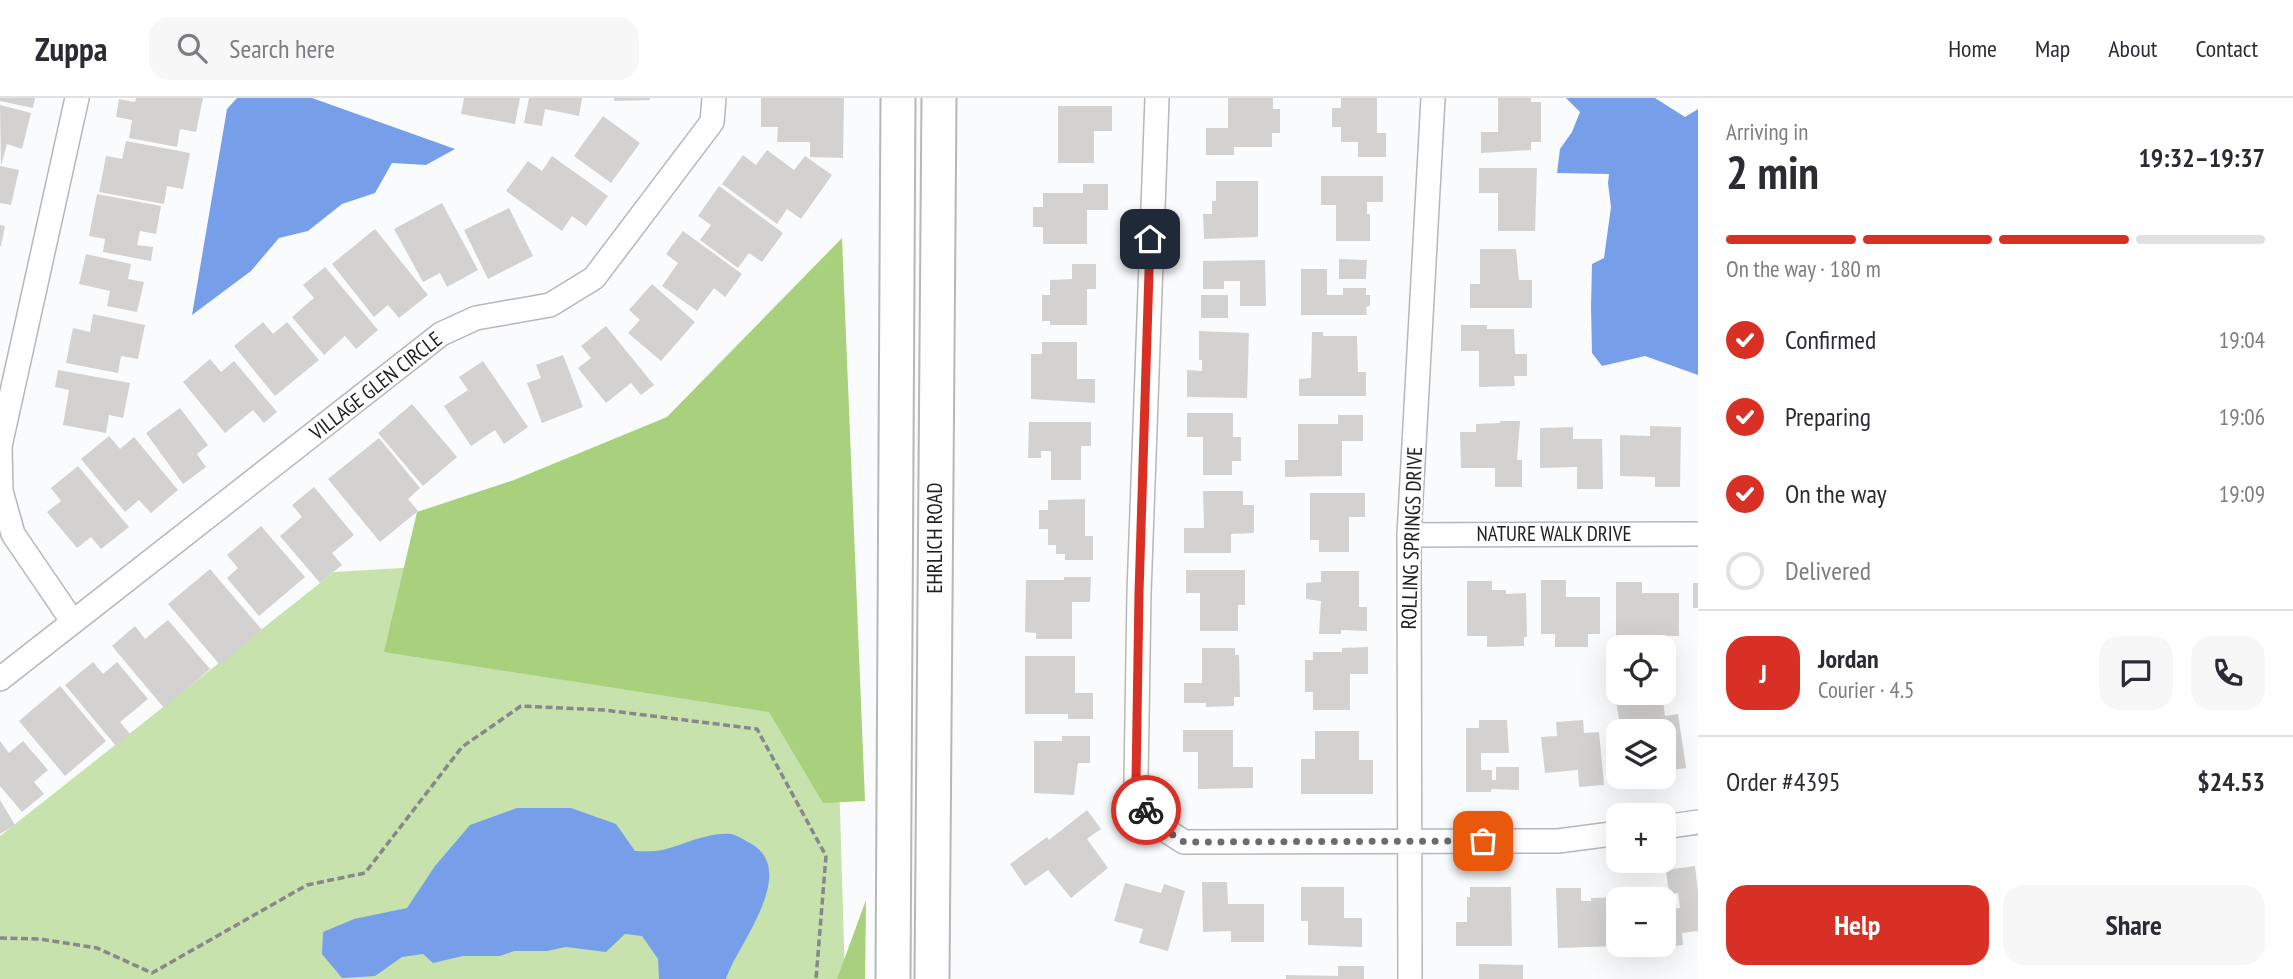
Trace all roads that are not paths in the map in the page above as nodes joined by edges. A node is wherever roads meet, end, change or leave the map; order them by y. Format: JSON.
{"nodes":[{"id":1,"x":77,"y":98,"type":"edge"},
{"id":2,"x":714,"y":98,"type":"edge"},
{"id":3,"x":898,"y":98,"type":"edge"},
{"id":4,"x":939,"y":98,"type":"edge"},
{"id":5,"x":1157,"y":98,"type":"edge"},
{"id":6,"x":1433,"y":98,"type":"edge"},
{"id":7,"x":1698,"y":534,"type":"edge"},
{"id":8,"x":1409,"y":535,"type":"junction"},
{"id":9,"x":73,"y":622,"type":"junction"},
{"id":10,"x":0,"y":679,"type":"edge"},
{"id":11,"x":1698,"y":822,"type":"edge"},
{"id":12,"x":1676,"y":825,"type":"edge"},
{"id":13,"x":1606,"y":835,"type":"edge"},
{"id":14,"x":1409,"y":841,"type":"junction"},
{"id":15,"x":893,"y":979,"type":"edge"},
{"id":16,"x":932,"y":979,"type":"edge"},
{"id":17,"x":1410,"y":979,"type":"edge"}],
"edges":[{"from":1,"to":9,"type":"street"},
{"from":2,"to":9,"type":"street","name":"VILLAGE GLEN CIRCLE"},
{"from":3,"to":15,"type":"main road","name":"EHRLICH ROAD"},
{"from":4,"to":16,"type":"main road","name":"EHRLICH ROAD"},
{"from":5,"to":14,"type":"street"},
{"from":6,"to":8,"type":"street","name":"ROLLING SPRINGS DRIVE"},
{"from":7,"to":8,"type":"street","name":"NATURE WALK DRIVE"},
{"from":8,"to":14,"type":"street","name":"ROLLING SPRINGS DRIVE"},
{"from":9,"to":10,"type":"street","name":"VILLAGE GLEN CIRCLE"},
{"from":11,"to":12,"type":"street"},
{"from":13,"to":14,"type":"street"},
{"from":14,"to":17,"type":"street","name":"ROLLING SPRINGS DRIVE"}]}
